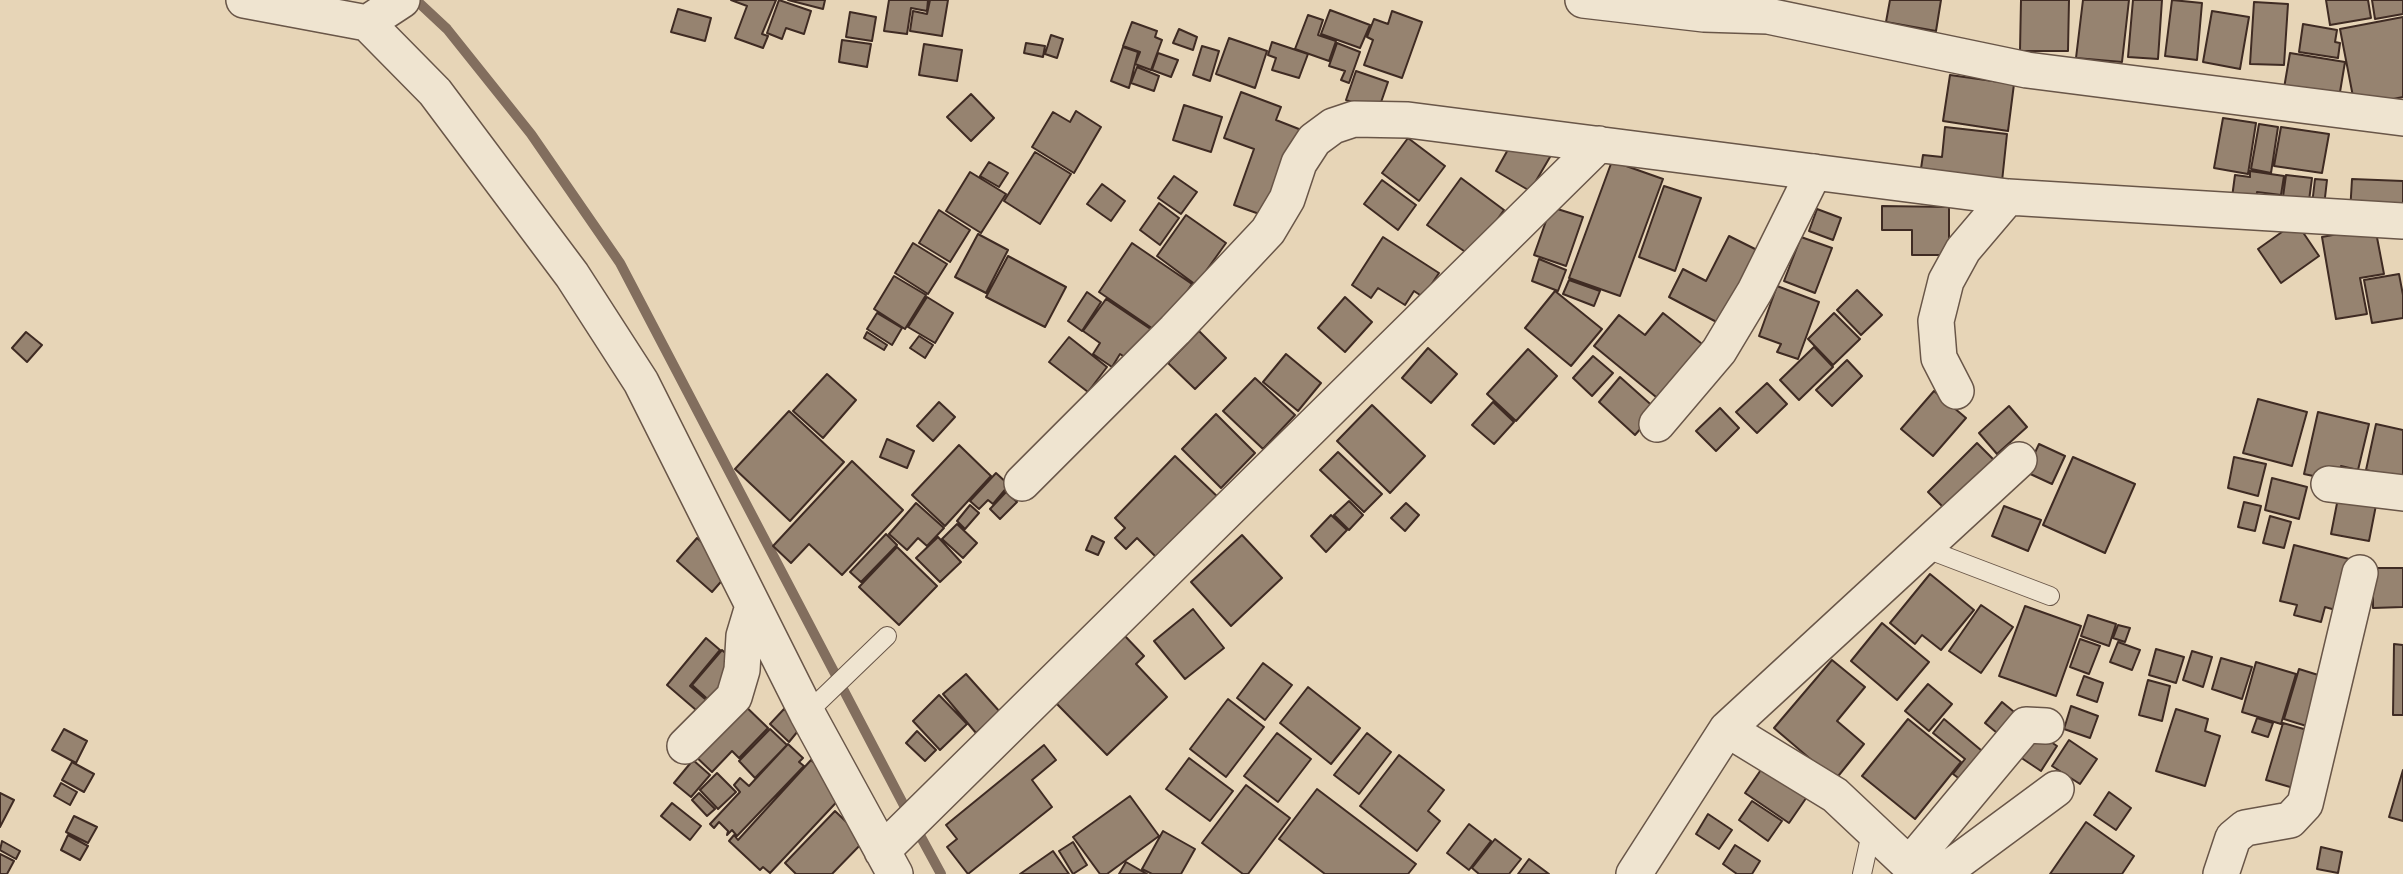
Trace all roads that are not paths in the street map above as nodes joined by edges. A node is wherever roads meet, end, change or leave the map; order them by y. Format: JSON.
{"nodes":[{"id":1,"x":244,"y":0,"type":"edge"},
{"id":2,"x":402,"y":0,"type":"edge"},
{"id":3,"x":1583,"y":0,"type":"edge"},
{"id":4,"x":367,"y":23,"type":"junction"},
{"id":5,"x":2403,"y":118,"type":"edge"},
{"id":6,"x":1599,"y":144,"type":"junction"},
{"id":7,"x":1814,"y":172,"type":"junction"},
{"id":8,"x":2008,"y":197,"type":"junction"},
{"id":9,"x":2403,"y":221,"type":"edge"},
{"id":10,"x":1956,"y":391,"type":"dead end"},
{"id":11,"x":1657,"y":424,"type":"dead end"},
{"id":12,"x":2018,"y":460,"type":"dead end"},
{"id":13,"x":1022,"y":483,"type":"dead end"},
{"id":14,"x":2329,"y":484,"type":"dead end"},
{"id":15,"x":2403,"y":493,"type":"edge"},
{"id":16,"x":1924,"y":548,"type":"junction"},
{"id":17,"x":2360,"y":573,"type":"dead end"},
{"id":18,"x":2050,"y":596,"type":"dead end"},
{"id":19,"x":753,"y":606,"type":"junction"},
{"id":20,"x":887,"y":636,"type":"dead end"},
{"id":21,"x":807,"y":713,"type":"junction"},
{"id":22,"x":2046,"y":726,"type":"dead end"},
{"id":23,"x":1727,"y":729,"type":"junction"},
{"id":24,"x":685,"y":746,"type":"dead end"},
{"id":25,"x":2056,"y":789,"type":"dead end"},
{"id":26,"x":1872,"y":829,"type":"junction"},
{"id":27,"x":889,"y":863,"type":"edge"},
{"id":28,"x":1923,"y":871,"type":"edge"},
{"id":29,"x":1633,"y":874,"type":"edge"},
{"id":30,"x":1862,"y":874,"type":"edge"},
{"id":31,"x":2221,"y":874,"type":"edge"}],
"edges":[{"from":1,"to":4,"type":"street"},
{"from":2,"to":4,"type":"street"},
{"from":3,"to":5,"type":"street"},
{"from":4,"to":19,"type":"street"},
{"from":6,"to":7,"type":"street"},
{"from":6,"to":13,"type":"street"},
{"from":6,"to":27,"type":"street"},
{"from":7,"to":8,"type":"street"},
{"from":7,"to":11,"type":"street"},
{"from":8,"to":9,"type":"street"},
{"from":8,"to":10,"type":"street"},
{"from":12,"to":16,"type":"street"},
{"from":14,"to":15,"type":"street"},
{"from":16,"to":18,"type":"lane"},
{"from":16,"to":23,"type":"street"},
{"from":17,"to":31,"type":"street"},
{"from":19,"to":21,"type":"street"},
{"from":19,"to":24,"type":"street"},
{"from":20,"to":21,"type":"lane"},
{"from":21,"to":27,"type":"street"},
{"from":22,"to":28,"type":"street"},
{"from":23,"to":26,"type":"street"},
{"from":23,"to":29,"type":"street"},
{"from":25,"to":28,"type":"street"},
{"from":26,"to":28,"type":"street"},
{"from":26,"to":30,"type":"lane"}]}
